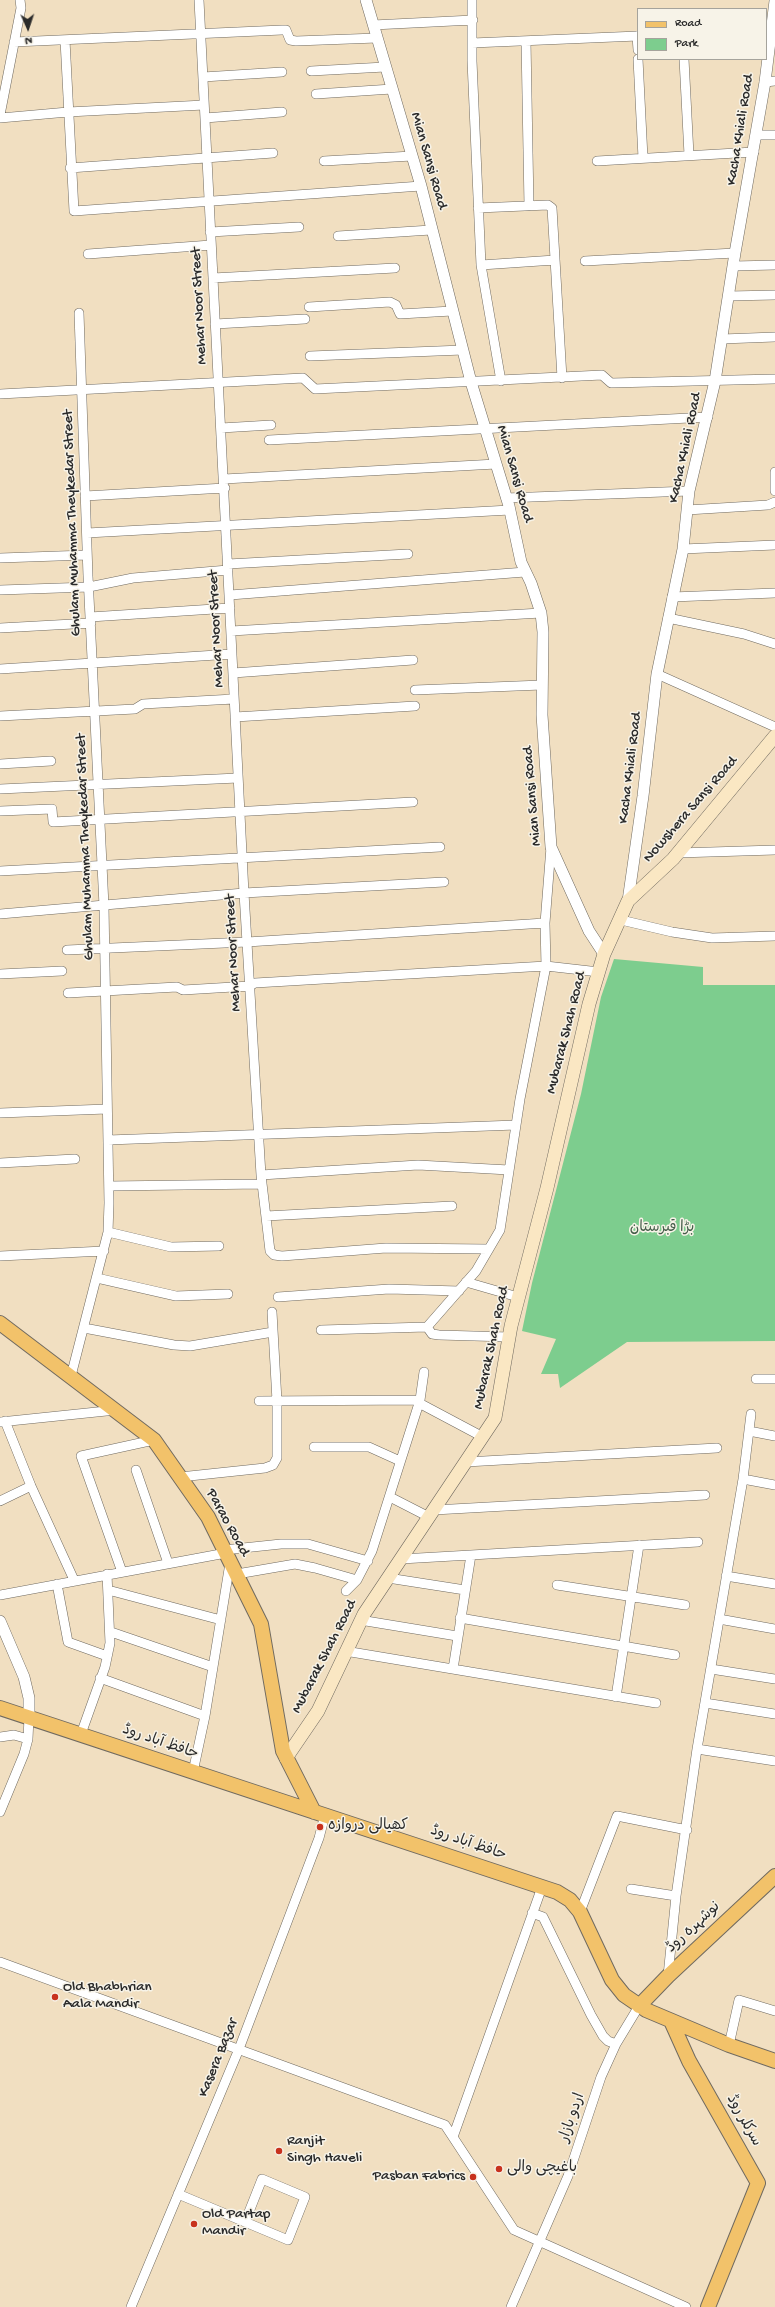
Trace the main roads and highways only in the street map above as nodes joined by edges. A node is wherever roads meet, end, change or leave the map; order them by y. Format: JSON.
{"nodes":[{"id":1,"x":775,"y":736,"type":"edge"},
{"id":2,"x":628,"y":901,"type":"joint"},
{"id":3,"x":0,"y":1323,"type":"edge"},
{"id":4,"x":0,"y":1708,"type":"edge"},
{"id":5,"x":286,"y":1758,"type":"junction"},
{"id":6,"x":320,"y":1813,"type":"junction"},
{"id":7,"x":775,"y":1876,"type":"edge"},
{"id":8,"x":638,"y":2006,"type":"junction"},
{"id":9,"x":671,"y":2021,"type":"junction"},
{"id":10,"x":775,"y":2061,"type":"edge"},
{"id":11,"x":708,"y":2307,"type":"edge"}],
"edges":[{"from":1,"to":2,"type":"main road","name":"Nowshera Sansi Road"},
{"from":2,"to":5,"type":"main road","name":"Mubarak Shah Road"},
{"from":3,"to":5,"type":"main road","name":"Parao Road"},
{"from":4,"to":6,"type":"main road","name":"حافظ آباد روڈ"},
{"from":5,"to":6,"type":"main road","name":"Parao Road"},
{"from":6,"to":8,"type":"main road","name":"حافظ آباد روڈ"},
{"from":7,"to":8,"type":"main road","name":"نوشہرہ روڈ"},
{"from":8,"to":9,"type":"main road","name":"حافظ آباد روڈ"},
{"from":9,"to":10,"type":"main road","name":"حافظ آباد روڈ"},
{"from":9,"to":11,"type":"main road","name":"سرکلر روڈ"}]}
